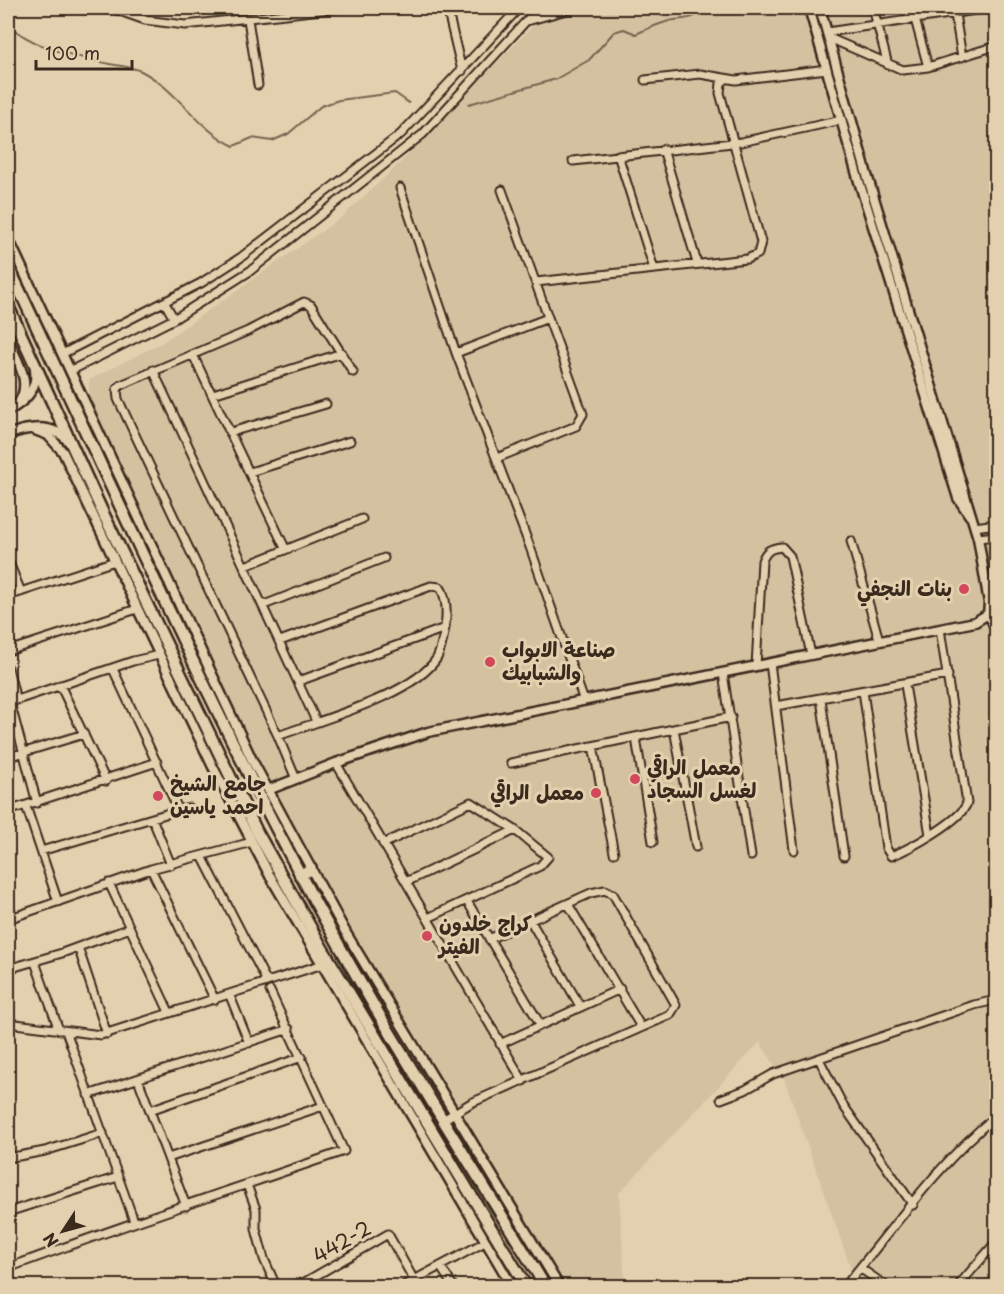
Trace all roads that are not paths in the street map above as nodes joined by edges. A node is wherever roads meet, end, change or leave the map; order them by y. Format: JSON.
{"nodes":[{"id":1,"x":111,"y":8,"type":"edge"},
{"id":2,"x":130,"y":8,"type":"edge"},
{"id":3,"x":330,"y":8,"type":"edge"},
{"id":4,"x":340,"y":8,"type":"edge"},
{"id":5,"x":447,"y":8,"type":"edge"},
{"id":6,"x":519,"y":8,"type":"edge"},
{"id":7,"x":538,"y":8,"type":"edge"},
{"id":8,"x":573,"y":8,"type":"edge"},
{"id":9,"x":810,"y":8,"type":"edge"},
{"id":10,"x":820,"y":8,"type":"edge"},
{"id":11,"x":873,"y":8,"type":"edge"},
{"id":12,"x":912,"y":8,"type":"edge"},
{"id":13,"x":990,"y":8,"type":"edge"},
{"id":14,"x":955,"y":10,"type":"edge"},
{"id":15,"x":131,"y":16,"type":"junction"},
{"id":16,"x":248,"y":19,"type":"junction"},
{"id":17,"x":915,"y":19,"type":"junction"},
{"id":18,"x":526,"y":21,"type":"junction"},
{"id":19,"x":878,"y":25,"type":"junction"},
{"id":20,"x":828,"y":35,"type":"junction"},
{"id":21,"x":996,"y":46,"type":"edge"},
{"id":22,"x":474,"y":57,"type":"junction"},
{"id":23,"x":962,"y":57,"type":"junction"},
{"id":24,"x":888,"y":65,"type":"junction"},
{"id":25,"x":928,"y":67,"type":"junction"},
{"id":26,"x":827,"y":69,"type":"junction"},
{"id":27,"x":482,"y":70,"type":"junction"},
{"id":28,"x":462,"y":71,"type":"junction"},
{"id":29,"x":726,"y":79,"type":"junction"},
{"id":30,"x":645,"y":80,"type":"dead end"},
{"id":31,"x":258,"y":85,"type":"dead end"},
{"id":32,"x":842,"y":120,"type":"junction"},
{"id":33,"x":735,"y":142,"type":"junction"},
{"id":34,"x":663,"y":149,"type":"junction"},
{"id":35,"x":618,"y":155,"type":"junction"},
{"id":36,"x":573,"y":161,"type":"dead end"},
{"id":37,"x":400,"y":188,"type":"dead end"},
{"id":38,"x":502,"y":190,"type":"dead end"},
{"id":39,"x":8,"y":238,"type":"edge"},
{"id":40,"x":697,"y":263,"type":"junction"},
{"id":41,"x":654,"y":269,"type":"junction"},
{"id":42,"x":10,"y":271,"type":"edge"},
{"id":43,"x":23,"y":271,"type":"junction"},
{"id":44,"x":536,"y":282,"type":"junction"},
{"id":45,"x":165,"y":303,"type":"junction"},
{"id":46,"x":8,"y":306,"type":"edge"},
{"id":47,"x":548,"y":318,"type":"junction"},
{"id":48,"x":174,"y":319,"type":"junction"},
{"id":49,"x":8,"y":340,"type":"edge"},
{"id":50,"x":342,"y":353,"type":"junction"},
{"id":51,"x":456,"y":353,"type":"junction"},
{"id":52,"x":62,"y":354,"type":"junction"},
{"id":53,"x":193,"y":355,"type":"junction"},
{"id":54,"x":34,"y":369,"type":"junction"},
{"id":55,"x":153,"y":370,"type":"junction"},
{"id":56,"x":70,"y":371,"type":"junction"},
{"id":57,"x":353,"y":372,"type":"dead end"},
{"id":58,"x":213,"y":394,"type":"junction"},
{"id":59,"x":326,"y":404,"type":"dead end"},
{"id":60,"x":17,"y":405,"type":"junction"},
{"id":61,"x":8,"y":411,"type":"edge"},
{"id":62,"x":32,"y":429,"type":"junction"},
{"id":63,"x":231,"y":432,"type":"junction"},
{"id":64,"x":8,"y":435,"type":"edge"},
{"id":65,"x":350,"y":441,"type":"dead end"},
{"id":66,"x":70,"y":444,"type":"junction"},
{"id":67,"x":497,"y":458,"type":"junction"},
{"id":68,"x":250,"y":472,"type":"junction"},
{"id":69,"x":127,"y":505,"type":"junction"},
{"id":70,"x":97,"y":514,"type":"junction"},
{"id":71,"x":362,"y":519,"type":"dead end"},
{"id":72,"x":974,"y":523,"type":"junction"},
{"id":73,"x":996,"y":524,"type":"edge"},
{"id":74,"x":996,"y":536,"type":"edge"},
{"id":75,"x":978,"y":538,"type":"junction"},
{"id":76,"x":851,"y":541,"type":"dead end"},
{"id":77,"x":285,"y":548,"type":"junction"},
{"id":78,"x":384,"y":558,"type":"dead end"},
{"id":79,"x":8,"y":560,"type":"edge"},
{"id":80,"x":115,"y":561,"type":"junction"},
{"id":81,"x":245,"y":566,"type":"junction"},
{"id":82,"x":21,"y":592,"type":"junction"},
{"id":83,"x":8,"y":596,"type":"edge"},
{"id":84,"x":264,"y":605,"type":"junction"},
{"id":85,"x":137,"y":609,"type":"junction"},
{"id":86,"x":988,"y":614,"type":"junction"},
{"id":87,"x":445,"y":627,"type":"junction"},
{"id":88,"x":940,"y":629,"type":"junction"},
{"id":89,"x":996,"y":632,"type":"edge"},
{"id":90,"x":879,"y":640,"type":"junction"},
{"id":91,"x":280,"y":641,"type":"junction"},
{"id":92,"x":8,"y":651,"type":"edge"},
{"id":93,"x":159,"y":655,"type":"junction"},
{"id":94,"x":811,"y":655,"type":"junction"},
{"id":95,"x":770,"y":663,"type":"junction"},
{"id":96,"x":756,"y":666,"type":"junction"},
{"id":97,"x":8,"y":668,"type":"edge"},
{"id":98,"x":113,"y":669,"type":"junction"},
{"id":99,"x":723,"y":673,"type":"junction"},
{"id":100,"x":948,"y":675,"type":"junction"},
{"id":101,"x":299,"y":681,"type":"junction"},
{"id":102,"x":905,"y":685,"type":"junction"},
{"id":103,"x":60,"y":686,"type":"junction"},
{"id":104,"x":863,"y":691,"type":"junction"},
{"id":105,"x":821,"y":699,"type":"junction"},
{"id":106,"x":584,"y":701,"type":"junction"},
{"id":107,"x":11,"y":702,"type":"edge"},
{"id":108,"x":776,"y":706,"type":"junction"},
{"id":109,"x":731,"y":717,"type":"junction"},
{"id":110,"x":316,"y":721,"type":"junction"},
{"id":111,"x":674,"y":729,"type":"junction"},
{"id":112,"x":84,"y":734,"type":"junction"},
{"id":113,"x":278,"y":736,"type":"junction"},
{"id":114,"x":636,"y":738,"type":"junction"},
{"id":115,"x":593,"y":746,"type":"junction"},
{"id":116,"x":23,"y":752,"type":"junction"},
{"id":117,"x":8,"y":757,"type":"edge"},
{"id":118,"x":157,"y":762,"type":"junction"},
{"id":119,"x":336,"y":763,"type":"junction"},
{"id":120,"x":511,"y":763,"type":"dead end"},
{"id":121,"x":218,"y":766,"type":"junction"},
{"id":122,"x":296,"y":779,"type":"junction"},
{"id":123,"x":106,"y":782,"type":"junction"},
{"id":124,"x":268,"y":797,"type":"junction"},
{"id":125,"x":37,"y":803,"type":"junction"},
{"id":126,"x":26,"y":806,"type":"junction"},
{"id":127,"x":189,"y":808,"type":"dead end"},
{"id":128,"x":8,"y":811,"type":"edge"},
{"id":129,"x":169,"y":813,"type":"dead end"},
{"id":130,"x":152,"y":818,"type":"junction"},
{"id":131,"x":516,"y":830,"type":"junction"},
{"id":132,"x":930,"y":835,"type":"junction"},
{"id":133,"x":252,"y":842,"type":"junction"},
{"id":134,"x":653,"y":842,"type":"dead end"},
{"id":135,"x":383,"y":844,"type":"junction"},
{"id":136,"x":696,"y":847,"type":"dead end"},
{"id":137,"x":794,"y":850,"type":"dead end"},
{"id":138,"x":41,"y":851,"type":"junction"},
{"id":139,"x":614,"y":853,"type":"dead end"},
{"id":140,"x":202,"y":856,"type":"junction"},
{"id":141,"x":751,"y":856,"type":"dead end"},
{"id":142,"x":844,"y":856,"type":"dead end"},
{"id":143,"x":171,"y":865,"type":"junction"},
{"id":144,"x":151,"y":869,"type":"junction"},
{"id":145,"x":311,"y":869,"type":"junction"},
{"id":146,"x":274,"y":873,"type":"junction"},
{"id":147,"x":300,"y":875,"type":"junction"},
{"id":148,"x":406,"y":882,"type":"junction"},
{"id":149,"x":109,"y":883,"type":"junction"},
{"id":150,"x":467,"y":901,"type":"junction"},
{"id":151,"x":58,"y":902,"type":"junction"},
{"id":152,"x":8,"y":903,"type":"edge"},
{"id":153,"x":568,"y":904,"type":"junction"},
{"id":154,"x":10,"y":918,"type":"edge"},
{"id":155,"x":428,"y":918,"type":"junction"},
{"id":156,"x":530,"y":920,"type":"junction"},
{"id":157,"x":130,"y":928,"type":"junction"},
{"id":158,"x":336,"y":939,"type":"junction"},
{"id":159,"x":489,"y":939,"type":"junction"},
{"id":160,"x":321,"y":946,"type":"junction"},
{"id":161,"x":78,"y":947,"type":"junction"},
{"id":162,"x":35,"y":962,"type":"junction"},
{"id":163,"x":320,"y":965,"type":"junction"},
{"id":164,"x":8,"y":969,"type":"edge"},
{"id":165,"x":267,"y":982,"type":"junction"},
{"id":166,"x":620,"y":989,"type":"junction"},
{"id":167,"x":270,"y":991,"type":"dead end"},
{"id":168,"x":230,"y":996,"type":"junction"},
{"id":169,"x":215,"y":1000,"type":"junction"},
{"id":170,"x":996,"y":1000,"type":"edge"},
{"id":171,"x":580,"y":1006,"type":"junction"},
{"id":172,"x":169,"y":1012,"type":"junction"},
{"id":173,"x":8,"y":1023,"type":"edge"},
{"id":174,"x":540,"y":1024,"type":"junction"},
{"id":175,"x":641,"y":1027,"type":"junction"},
{"id":176,"x":289,"y":1029,"type":"junction"},
{"id":177,"x":62,"y":1031,"type":"junction"},
{"id":178,"x":106,"y":1034,"type":"junction"},
{"id":179,"x":249,"y":1043,"type":"junction"},
{"id":180,"x":373,"y":1043,"type":"junction"},
{"id":181,"x":500,"y":1044,"type":"junction"},
{"id":182,"x":302,"y":1057,"type":"junction"},
{"id":183,"x":819,"y":1059,"type":"junction"},
{"id":184,"x":138,"y":1079,"type":"junction"},
{"id":185,"x":523,"y":1081,"type":"junction"},
{"id":186,"x":88,"y":1095,"type":"junction"},
{"id":187,"x":721,"y":1099,"type":"dead end"},
{"id":188,"x":414,"y":1102,"type":"junction"},
{"id":189,"x":323,"y":1106,"type":"junction"},
{"id":190,"x":404,"y":1108,"type":"junction"},
{"id":191,"x":150,"y":1110,"type":"junction"},
{"id":192,"x":453,"y":1113,"type":"junction"},
{"id":193,"x":996,"y":1116,"type":"edge"},
{"id":194,"x":443,"y":1120,"type":"junction"},
{"id":195,"x":103,"y":1133,"type":"junction"},
{"id":196,"x":8,"y":1158,"type":"edge"},
{"id":197,"x":168,"y":1158,"type":"junction"},
{"id":198,"x":118,"y":1177,"type":"junction"},
{"id":199,"x":247,"y":1185,"type":"junction"},
{"id":200,"x":913,"y":1205,"type":"junction"},
{"id":201,"x":186,"y":1206,"type":"junction"},
{"id":202,"x":8,"y":1212,"type":"edge"},
{"id":203,"x":134,"y":1221,"type":"junction"},
{"id":204,"x":485,"y":1242,"type":"junction"},
{"id":205,"x":996,"y":1242,"type":"edge"},
{"id":206,"x":440,"y":1266,"type":"junction"},
{"id":207,"x":8,"y":1268,"type":"edge"},
{"id":208,"x":860,"y":1268,"type":"junction"},
{"id":209,"x":414,"y":1280,"type":"junction"},
{"id":210,"x":276,"y":1287,"type":"edge"},
{"id":211,"x":298,"y":1287,"type":"edge"},
{"id":212,"x":403,"y":1287,"type":"edge"},
{"id":213,"x":453,"y":1287,"type":"edge"},
{"id":214,"x":512,"y":1287,"type":"edge"},
{"id":215,"x":526,"y":1287,"type":"edge"},
{"id":216,"x":545,"y":1287,"type":"edge"},
{"id":217,"x":559,"y":1287,"type":"edge"},
{"id":218,"x":845,"y":1287,"type":"edge"},
{"id":219,"x":886,"y":1287,"type":"edge"},
{"id":220,"x":958,"y":1287,"type":"edge"}],
"edges":[{"from":1,"to":15,"type":"street"},
{"from":2,"to":15,"type":"street"},
{"from":3,"to":4,"type":"street"},
{"from":3,"to":16,"type":"street"},
{"from":5,"to":28,"type":"street"},
{"from":6,"to":22,"type":"street"},
{"from":7,"to":18,"type":"street"},
{"from":8,"to":18,"type":"street"},
{"from":9,"to":26,"type":"main road"},
{"from":10,"to":20,"type":"main road"},
{"from":11,"to":19,"type":"street"},
{"from":12,"to":17,"type":"street"},
{"from":13,"to":14,"type":"street"},
{"from":14,"to":17,"type":"street"},
{"from":14,"to":23,"type":"street"},
{"from":15,"to":16,"type":"street"},
{"from":16,"to":31,"type":"street"},
{"from":17,"to":19,"type":"street"},
{"from":17,"to":25,"type":"street"},
{"from":18,"to":27,"type":"street"},
{"from":19,"to":20,"type":"street"},
{"from":19,"to":24,"type":"street"},
{"from":20,"to":24,"type":"street"},
{"from":20,"to":72,"type":"main road"},
{"from":21,"to":23,"type":"street"},
{"from":22,"to":27,"type":"street"},
{"from":22,"to":28,"type":"street"},
{"from":23,"to":25,"type":"street"},
{"from":24,"to":25,"type":"street"},
{"from":26,"to":29,"type":"street"},
{"from":26,"to":32,"type":"main road"},
{"from":27,"to":48,"type":"street"},
{"from":28,"to":45,"type":"street"},
{"from":29,"to":30,"type":"street"},
{"from":29,"to":33,"type":"street"},
{"from":32,"to":33,"type":"street"},
{"from":32,"to":72,"type":"main road"},
{"from":33,"to":34,"type":"street"},
{"from":33,"to":40,"type":"street"},
{"from":34,"to":35,"type":"street"},
{"from":34,"to":40,"type":"street"},
{"from":35,"to":36,"type":"street"},
{"from":35,"to":41,"type":"street"},
{"from":37,"to":51,"type":"street"},
{"from":38,"to":44,"type":"street"},
{"from":39,"to":43,"type":"main road"},
{"from":40,"to":41,"type":"street"},
{"from":41,"to":44,"type":"street"},
{"from":42,"to":43,"type":"highway"},
{"from":42,"to":69,"type":"highway"},
{"from":43,"to":52,"type":"main road"},
{"from":44,"to":47,"type":"street"},
{"from":45,"to":48,"type":"street"},
{"from":45,"to":52,"type":"street"},
{"from":46,"to":54,"type":"highway"},
{"from":47,"to":51,"type":"street"},
{"from":47,"to":67,"type":"street"},
{"from":48,"to":56,"type":"street"},
{"from":49,"to":60,"type":"main road"},
{"from":50,"to":53,"type":"street"},
{"from":50,"to":57,"type":"street"},
{"from":50,"to":58,"type":"street"},
{"from":51,"to":67,"type":"street"},
{"from":52,"to":56,"type":"main road"},
{"from":53,"to":55,"type":"street"},
{"from":53,"to":58,"type":"street"},
{"from":54,"to":60,"type":"main road"},
{"from":54,"to":66,"type":"highway"},
{"from":55,"to":81,"type":"street"},
{"from":55,"to":113,"type":"street"},
{"from":56,"to":69,"type":"main road"},
{"from":58,"to":63,"type":"street"},
{"from":59,"to":63,"type":"street"},
{"from":60,"to":61,"type":"main road"},
{"from":62,"to":64,"type":"main road"},
{"from":62,"to":66,"type":"main road"},
{"from":62,"to":70,"type":"main road"},
{"from":63,"to":68,"type":"street"},
{"from":65,"to":68,"type":"street"},
{"from":66,"to":70,"type":"highway"},
{"from":67,"to":106,"type":"street"},
{"from":68,"to":77,"type":"street"},
{"from":69,"to":124,"type":"highway"},
{"from":70,"to":80,"type":"main road"},
{"from":70,"to":121,"type":"highway"},
{"from":71,"to":77,"type":"street"},
{"from":72,"to":73,"type":"street"},
{"from":72,"to":75,"type":"main road"},
{"from":74,"to":75,"type":"street"},
{"from":75,"to":86,"type":"main road"},
{"from":76,"to":90,"type":"street"},
{"from":77,"to":81,"type":"street"},
{"from":78,"to":84,"type":"street"},
{"from":79,"to":82,"type":"street"},
{"from":80,"to":82,"type":"street"},
{"from":80,"to":85,"type":"main road"},
{"from":81,"to":84,"type":"street"},
{"from":82,"to":83,"type":"street"},
{"from":84,"to":91,"type":"street"},
{"from":85,"to":92,"type":"street"},
{"from":85,"to":93,"type":"main road"},
{"from":86,"to":88,"type":"main road"},
{"from":86,"to":89,"type":"street"},
{"from":87,"to":91,"type":"street"},
{"from":87,"to":101,"type":"street"},
{"from":87,"to":110,"type":"street"},
{"from":88,"to":90,"type":"main road"},
{"from":88,"to":100,"type":"street"},
{"from":90,"to":94,"type":"main road"},
{"from":91,"to":101,"type":"street"},
{"from":93,"to":98,"type":"street"},
{"from":93,"to":121,"type":"main road"},
{"from":94,"to":95,"type":"main road"},
{"from":94,"to":96,"type":"street"},
{"from":95,"to":96,"type":"main road"},
{"from":95,"to":108,"type":"street"},
{"from":96,"to":99,"type":"main road"},
{"from":97,"to":107,"type":"street"},
{"from":98,"to":103,"type":"street"},
{"from":98,"to":118,"type":"street"},
{"from":99,"to":106,"type":"main road"},
{"from":99,"to":109,"type":"street"},
{"from":100,"to":102,"type":"street"},
{"from":100,"to":132,"type":"street"},
{"from":101,"to":110,"type":"street"},
{"from":102,"to":104,"type":"street"},
{"from":102,"to":132,"type":"street"},
{"from":103,"to":107,"type":"street"},
{"from":103,"to":112,"type":"street"},
{"from":104,"to":105,"type":"street"},
{"from":104,"to":132,"type":"street"},
{"from":105,"to":108,"type":"street"},
{"from":105,"to":142,"type":"street"},
{"from":106,"to":119,"type":"main road"},
{"from":107,"to":116,"type":"street"},
{"from":108,"to":137,"type":"street"},
{"from":109,"to":111,"type":"street"},
{"from":109,"to":141,"type":"street"},
{"from":110,"to":113,"type":"street"},
{"from":111,"to":114,"type":"street"},
{"from":111,"to":136,"type":"street"},
{"from":112,"to":116,"type":"street"},
{"from":112,"to":123,"type":"street"},
{"from":113,"to":122,"type":"street"},
{"from":114,"to":115,"type":"street"},
{"from":114,"to":134,"type":"street"},
{"from":115,"to":120,"type":"street"},
{"from":115,"to":139,"type":"street"},
{"from":116,"to":117,"type":"street"},
{"from":116,"to":125,"type":"street"},
{"from":118,"to":123,"type":"street"},
{"from":118,"to":127,"type":"street"},
{"from":119,"to":122,"type":"main road"},
{"from":119,"to":135,"type":"street"},
{"from":121,"to":133,"type":"main road"},
{"from":121,"to":146,"type":"highway"},
{"from":122,"to":124,"type":"main road"},
{"from":123,"to":125,"type":"street"},
{"from":124,"to":145,"type":"main road"},
{"from":124,"to":147,"type":"highway"},
{"from":125,"to":126,"type":"street"},
{"from":126,"to":128,"type":"street"},
{"from":126,"to":138,"type":"street"},
{"from":129,"to":130,"type":"street"},
{"from":130,"to":138,"type":"street"},
{"from":130,"to":143,"type":"street"},
{"from":131,"to":135,"type":"street"},
{"from":131,"to":148,"type":"street"},
{"from":131,"to":150,"type":"street"},
{"from":133,"to":140,"type":"street"},
{"from":133,"to":146,"type":"main road"},
{"from":135,"to":148,"type":"street"},
{"from":138,"to":151,"type":"street"},
{"from":140,"to":143,"type":"street"},
{"from":140,"to":165,"type":"street"},
{"from":143,"to":144,"type":"street"},
{"from":144,"to":149,"type":"street"},
{"from":144,"to":169,"type":"street"},
{"from":145,"to":147,"type":"highway"},
{"from":145,"to":192,"type":"main road"},
{"from":146,"to":160,"type":"highway"},
{"from":146,"to":163,"type":"main road"},
{"from":147,"to":158,"type":"highway"},
{"from":148,"to":155,"type":"street"},
{"from":149,"to":151,"type":"street"},
{"from":149,"to":157,"type":"street"},
{"from":150,"to":155,"type":"street"},
{"from":150,"to":159,"type":"street"},
{"from":151,"to":154,"type":"street"},
{"from":152,"to":154,"type":"street"},
{"from":153,"to":156,"type":"street"},
{"from":153,"to":166,"type":"street"},
{"from":153,"to":175,"type":"street"},
{"from":155,"to":181,"type":"street"},
{"from":156,"to":159,"type":"street"},
{"from":156,"to":171,"type":"street"},
{"from":157,"to":161,"type":"street"},
{"from":157,"to":172,"type":"street"},
{"from":158,"to":160,"type":"highway"},
{"from":158,"to":194,"type":"highway"},
{"from":159,"to":174,"type":"street"},
{"from":160,"to":180,"type":"highway"},
{"from":161,"to":162,"type":"street"},
{"from":161,"to":178,"type":"street"},
{"from":162,"to":164,"type":"street"},
{"from":162,"to":177,"type":"street"},
{"from":163,"to":165,"type":"street"},
{"from":163,"to":180,"type":"main road"},
{"from":165,"to":168,"type":"street"},
{"from":166,"to":171,"type":"street"},
{"from":166,"to":175,"type":"street"},
{"from":167,"to":176,"type":"street"},
{"from":168,"to":169,"type":"street"},
{"from":168,"to":179,"type":"street"},
{"from":169,"to":172,"type":"street"},
{"from":170,"to":183,"type":"street"},
{"from":171,"to":174,"type":"street"},
{"from":172,"to":178,"type":"street"},
{"from":173,"to":177,"type":"street"},
{"from":174,"to":181,"type":"street"},
{"from":175,"to":185,"type":"street"},
{"from":176,"to":179,"type":"street"},
{"from":176,"to":182,"type":"street"},
{"from":177,"to":178,"type":"street"},
{"from":177,"to":186,"type":"street"},
{"from":179,"to":184,"type":"street"},
{"from":180,"to":188,"type":"highway"},
{"from":180,"to":190,"type":"main road"},
{"from":181,"to":185,"type":"street"},
{"from":182,"to":189,"type":"street"},
{"from":182,"to":191,"type":"street"},
{"from":183,"to":187,"type":"street"},
{"from":183,"to":200,"type":"street"},
{"from":184,"to":186,"type":"street"},
{"from":184,"to":191,"type":"street"},
{"from":185,"to":192,"type":"street"},
{"from":186,"to":195,"type":"street"},
{"from":188,"to":190,"type":"highway"},
{"from":188,"to":215,"type":"highway"},
{"from":189,"to":197,"type":"street"},
{"from":189,"to":199,"type":"street"},
{"from":190,"to":204,"type":"main road"},
{"from":191,"to":197,"type":"street"},
{"from":192,"to":194,"type":"street"},
{"from":192,"to":217,"type":"main road"},
{"from":193,"to":200,"type":"street"},
{"from":194,"to":216,"type":"highway"},
{"from":195,"to":196,"type":"street"},
{"from":195,"to":198,"type":"street"},
{"from":197,"to":201,"type":"street"},
{"from":198,"to":202,"type":"street"},
{"from":198,"to":203,"type":"street"},
{"from":199,"to":201,"type":"street"},
{"from":199,"to":210,"type":"street"},
{"from":200,"to":208,"type":"street"},
{"from":201,"to":203,"type":"street"},
{"from":203,"to":207,"type":"street"},
{"from":204,"to":206,"type":"street"},
{"from":204,"to":214,"type":"main road"},
{"from":205,"to":220,"type":"street"},
{"from":206,"to":209,"type":"street"},
{"from":206,"to":213,"type":"street"},
{"from":208,"to":218,"type":"street"},
{"from":208,"to":219,"type":"street"},
{"from":209,"to":211,"type":"street","name":"442-2"},
{"from":209,"to":212,"type":"street"}]}
